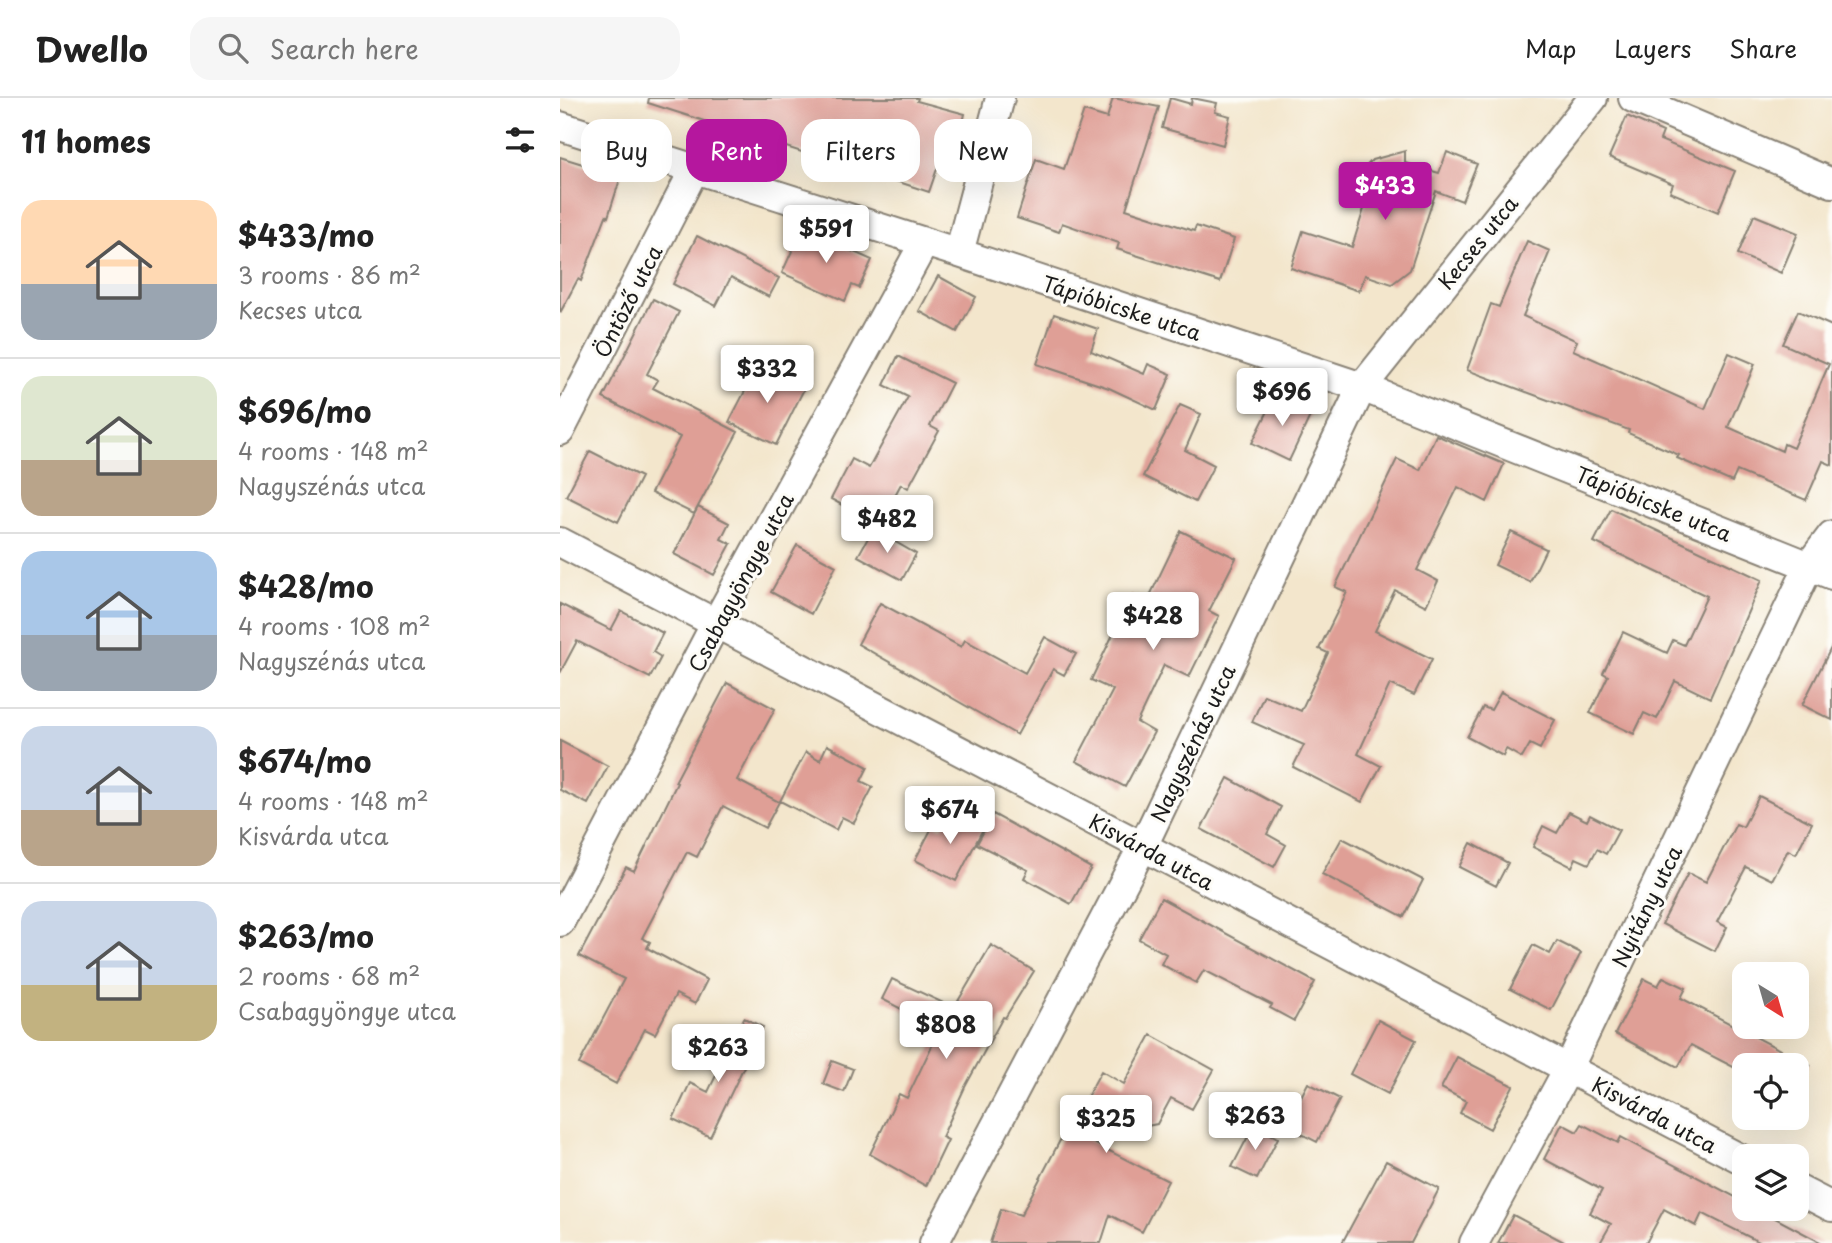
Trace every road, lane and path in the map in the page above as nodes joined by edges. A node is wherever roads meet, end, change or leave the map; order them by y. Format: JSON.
{"nodes":[{"id":1,"x":1000,"y":98,"type":"edge"},
{"id":2,"x":1593,"y":98,"type":"edge"},
{"id":3,"x":1633,"y":98,"type":"edge"},
{"id":4,"x":560,"y":126,"type":"edge"},
{"id":5,"x":686,"y":167,"type":"edge"},
{"id":6,"x":688,"y":182,"type":"edge"},
{"id":7,"x":732,"y":182,"type":"edge"},
{"id":8,"x":1832,"y":183,"type":"edge"},
{"id":9,"x":924,"y":243,"type":"junction"},
{"id":10,"x":960,"y":253,"type":"junction"},
{"id":11,"x":1362,"y":387,"type":"junction"},
{"id":12,"x":560,"y":431,"type":"edge"},
{"id":13,"x":1832,"y":535,"type":"edge"},
{"id":14,"x":560,"y":541,"type":"edge"},
{"id":15,"x":1821,"y":569,"type":"edge"},
{"id":16,"x":716,"y":623,"type":"junction"},
{"id":17,"x":1143,"y":846,"type":"junction"},
{"id":18,"x":560,"y":922,"type":"edge"},
{"id":19,"x":1567,"y":1069,"type":"junction"},
{"id":20,"x":1732,"y":1154,"type":"edge"},
{"id":21,"x":1809,"y":1195,"type":"edge"},
{"id":22,"x":1832,"y":1207,"type":"edge"},
{"id":23,"x":934,"y":1243,"type":"edge"},
{"id":24,"x":1474,"y":1243,"type":"edge"}],
"edges":[{"from":1,"to":10,"type":"street"},
{"from":2,"to":11,"type":"street","name":"Kecses utca"},
{"from":3,"to":8,"type":"street"},
{"from":4,"to":5,"type":"street","name":"Tápióbicske utca"},
{"from":6,"to":12,"type":"street","name":"Öntöző utca"},
{"from":7,"to":9,"type":"street","name":"Tápióbicske utca"},
{"from":9,"to":10,"type":"street","name":"Tápióbicske utca"},
{"from":9,"to":16,"type":"street","name":"Csabagyöngye utca"},
{"from":10,"to":11,"type":"street","name":"Tápióbicske utca"},
{"from":11,"to":15,"type":"street","name":"Tápióbicske utca"},
{"from":11,"to":17,"type":"street","name":"Nagyszénás utca"},
{"from":13,"to":15,"type":"street","name":"Nyitány utca"},
{"from":14,"to":16,"type":"street","name":"Kisvárda utca"},
{"from":15,"to":19,"type":"street","name":"Nyitány utca"},
{"from":16,"to":17,"type":"street","name":"Kisvárda utca"},
{"from":16,"to":18,"type":"street","name":"Csabagyöngye utca"},
{"from":17,"to":19,"type":"street","name":"Kisvárda utca"},
{"from":17,"to":23,"type":"street","name":"Nagyszénás utca"},
{"from":19,"to":20,"type":"street","name":"Kisvárda utca"},
{"from":19,"to":24,"type":"street","name":"Nyitány utca"},
{"from":21,"to":22,"type":"street"}]}
